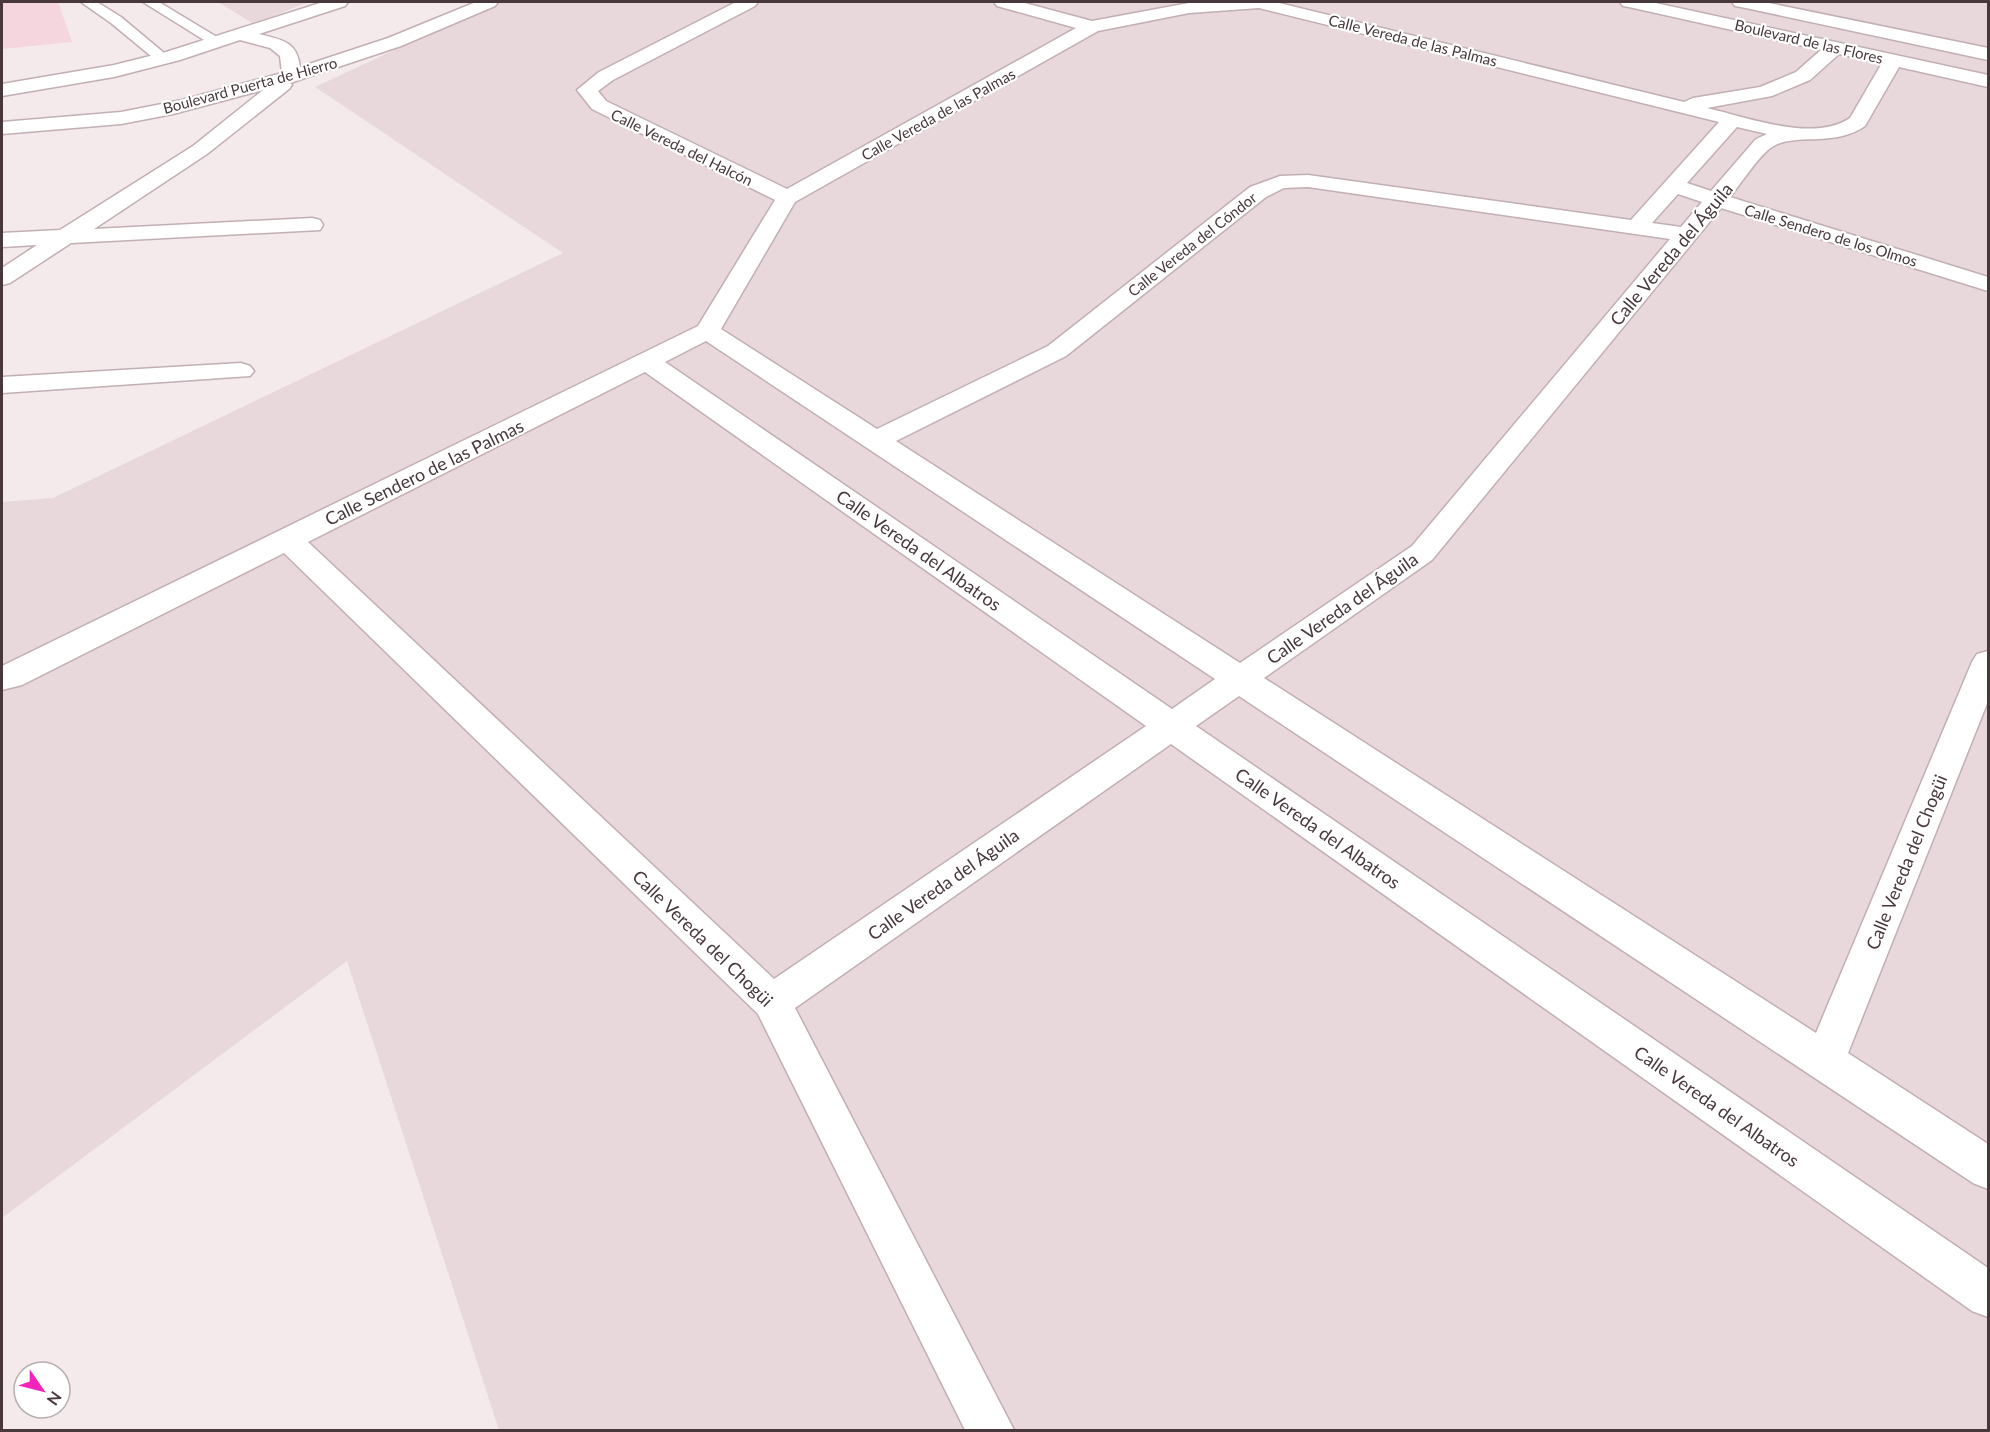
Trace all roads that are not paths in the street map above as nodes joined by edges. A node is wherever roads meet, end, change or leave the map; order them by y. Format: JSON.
{"nodes":[{"id":1,"x":88,"y":2,"type":"edge"},
{"id":2,"x":150,"y":2,"type":"edge"},
{"id":3,"x":339,"y":2,"type":"edge"},
{"id":4,"x":489,"y":2,"type":"edge"},
{"id":5,"x":749,"y":2,"type":"edge"},
{"id":6,"x":1003,"y":2,"type":"edge"},
{"id":7,"x":1629,"y":2,"type":"edge"},
{"id":8,"x":1741,"y":2,"type":"edge"},
{"id":9,"x":176,"y":17,"type":"junction"},
{"id":10,"x":1092,"y":27,"type":"junction"},
{"id":11,"x":130,"y":31,"type":"junction"},
{"id":12,"x":241,"y":35,"type":"junction"},
{"id":13,"x":217,"y":42,"type":"junction"},
{"id":14,"x":1835,"y":47,"type":"junction"},
{"id":15,"x":1989,"y":54,"type":"edge"},
{"id":16,"x":162,"y":58,"type":"junction"},
{"id":17,"x":1894,"y":60,"type":"junction"},
{"id":18,"x":292,"y":76,"type":"junction"},
{"id":19,"x":1989,"y":81,"type":"edge"},
{"id":20,"x":2,"y":90,"type":"edge"},
{"id":21,"x":1681,"y":106,"type":"junction"},
{"id":22,"x":1733,"y":119,"type":"junction"},
{"id":23,"x":2,"y":128,"type":"edge"},
{"id":24,"x":189,"y":128,"type":"junction"},
{"id":25,"x":1790,"y":134,"type":"junction"},
{"id":26,"x":1673,"y":186,"type":"junction"},
{"id":27,"x":787,"y":198,"type":"junction"},
{"id":28,"x":1716,"y":200,"type":"junction"},
{"id":29,"x":312,"y":225,"type":"dead end"},
{"id":30,"x":1636,"y":228,"type":"junction"},
{"id":31,"x":1687,"y":235,"type":"junction"},
{"id":32,"x":62,"y":238,"type":"junction"},
{"id":33,"x":2,"y":240,"type":"edge"},
{"id":34,"x":2,"y":278,"type":"edge"},
{"id":35,"x":1989,"y":284,"type":"edge"},
{"id":36,"x":707,"y":331,"type":"junction"},
{"id":37,"x":647,"y":361,"type":"junction"},
{"id":38,"x":241,"y":371,"type":"dead end"},
{"id":39,"x":2,"y":385,"type":"edge"},
{"id":40,"x":875,"y":441,"type":"junction"},
{"id":41,"x":288,"y":540,"type":"junction"},
{"id":42,"x":1989,"y":662,"type":"edge"},
{"id":43,"x":2,"y":678,"type":"edge"},
{"id":44,"x":1240,"y":680,"type":"junction"},
{"id":45,"x":1172,"y":726,"type":"junction"},
{"id":46,"x":772,"y":1002,"type":"junction"},
{"id":47,"x":1824,"y":1062,"type":"junction"},
{"id":48,"x":1989,"y":1168,"type":"edge"},
{"id":49,"x":1989,"y":1295,"type":"edge"},
{"id":50,"x":990,"y":1431,"type":"edge"}],
"edges":[{"from":1,"to":11,"type":"lane"},
{"from":2,"to":9,"type":"lane"},
{"from":3,"to":12,"type":"street"},
{"from":4,"to":18,"type":"street","name":"Boulevard Puerta de Hierro"},
{"from":5,"to":27,"type":"street","name":"Calle Vereda del Halcón"},
{"from":6,"to":10,"type":"street"},
{"from":7,"to":14,"type":"street","name":"Boulevard de las Flores"},
{"from":8,"to":15,"type":"street","name":"Boulevard de las Flores"},
{"from":9,"to":11,"type":"lane"},
{"from":9,"to":13,"type":"lane"},
{"from":10,"to":21,"type":"street","name":"Calle Vereda de las Palmas"},
{"from":10,"to":27,"type":"street","name":"Calle Vereda de las Palmas"},
{"from":11,"to":16,"type":"lane"},
{"from":12,"to":13,"type":"street"},
{"from":12,"to":18,"type":"street"},
{"from":13,"to":16,"type":"street"},
{"from":14,"to":17,"type":"street","name":"Boulevard de las Flores"},
{"from":14,"to":21,"type":"street"},
{"from":16,"to":20,"type":"street"},
{"from":17,"to":19,"type":"street","name":"Boulevard de las Flores"},
{"from":17,"to":25,"type":"street","name":"Calle Vereda del Águila"},
{"from":18,"to":24,"type":"street"},
{"from":18,"to":24,"type":"street","name":"Boulevard Puerta de Hierro"},
{"from":21,"to":22,"type":"street","name":"Calle Vereda de las Palmas"},
{"from":22,"to":25,"type":"street","name":"Calle Vereda de las Palmas"},
{"from":22,"to":26,"type":"street"},
{"from":23,"to":24,"type":"street","name":"Boulevard Puerta de Hierro"},
{"from":24,"to":32,"type":"street"},
{"from":25,"to":28,"type":"street","name":"Calle Vereda del Águila"},
{"from":26,"to":28,"type":"street","name":"Calle Sendero de los Olmos"},
{"from":26,"to":30,"type":"street"},
{"from":27,"to":36,"type":"street"},
{"from":28,"to":31,"type":"street","name":"Calle Vereda del Águila"},
{"from":28,"to":35,"type":"street","name":"Calle Sendero de los Olmos"},
{"from":29,"to":32,"type":"street"},
{"from":30,"to":31,"type":"street","name":"Calle Vereda del Cóndor"},
{"from":30,"to":40,"type":"street","name":"Calle Vereda del Cóndor"},
{"from":31,"to":44,"type":"street","name":"Calle Vereda del Águila"},
{"from":32,"to":33,"type":"street"},
{"from":32,"to":34,"type":"street"},
{"from":36,"to":37,"type":"street","name":"Calle Sendero de las Palmas"},
{"from":36,"to":40,"type":"street"},
{"from":37,"to":41,"type":"street","name":"Calle Sendero de las Palmas"},
{"from":37,"to":45,"type":"street","name":"Calle Vereda del Albatros"},
{"from":38,"to":39,"type":"street"},
{"from":40,"to":44,"type":"street"},
{"from":41,"to":43,"type":"street","name":"Calle Sendero de las Palmas"},
{"from":41,"to":46,"type":"street","name":"Calle Vereda del Chogüi"},
{"from":42,"to":47,"type":"street","name":"Calle Vereda del Chogüi"},
{"from":44,"to":45,"type":"street","name":"Calle Vereda del Águila"},
{"from":44,"to":47,"type":"street"},
{"from":45,"to":46,"type":"street","name":"Calle Vereda del Águila"},
{"from":45,"to":49,"type":"street","name":"Calle Vereda del Albatros"},
{"from":46,"to":50,"type":"street","name":"Calle Vereda del Chogüi"},
{"from":47,"to":48,"type":"street"}]}
